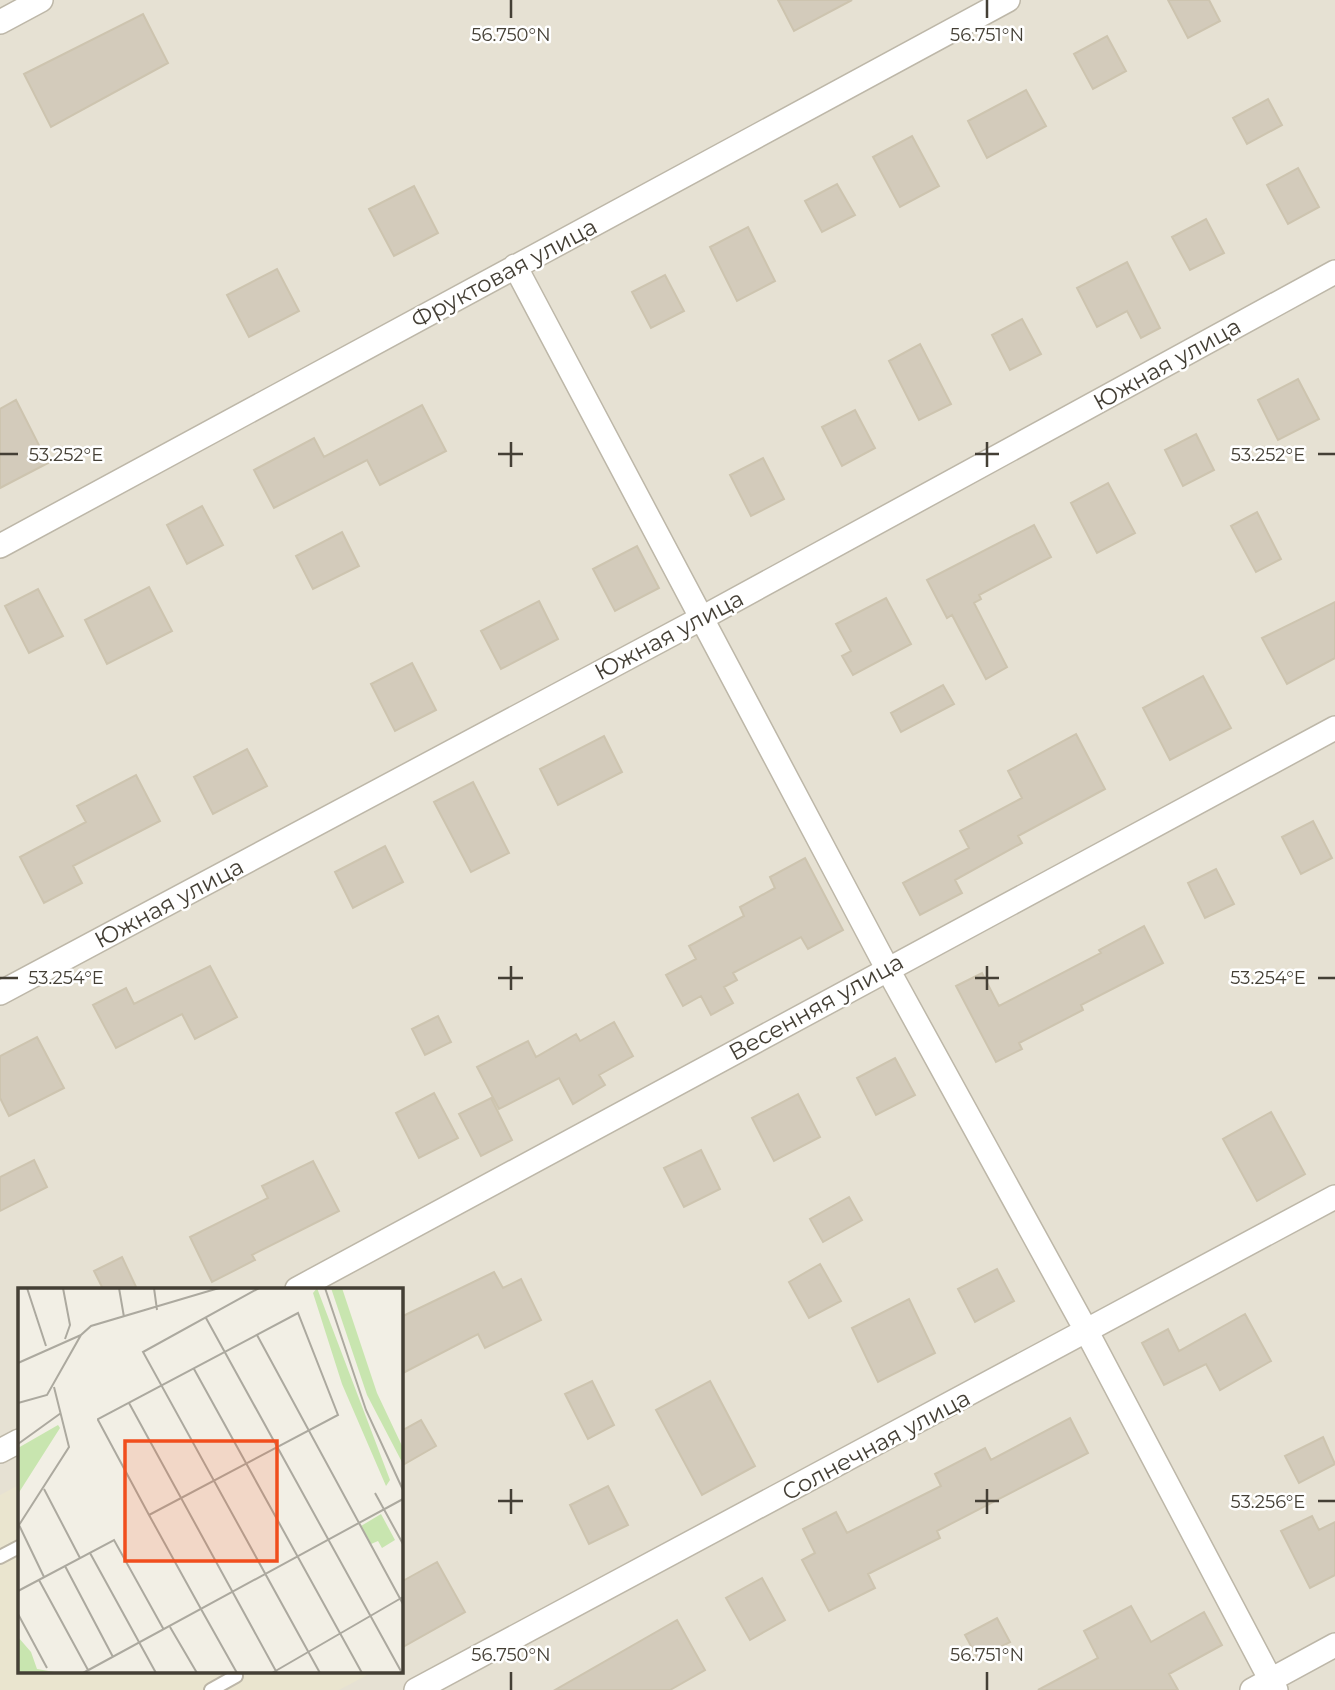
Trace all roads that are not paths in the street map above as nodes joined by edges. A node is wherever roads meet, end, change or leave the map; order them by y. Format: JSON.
{"nodes":[{"id":1,"x":41,"y":0,"type":"edge"},
{"id":2,"x":1008,"y":0,"type":"edge"},
{"id":3,"x":0,"y":22,"type":"edge"},
{"id":4,"x":515,"y":267,"type":"junction"},
{"id":5,"x":1335,"y":272,"type":"edge"},
{"id":6,"x":0,"y":546,"type":"edge"},
{"id":7,"x":702,"y":618,"type":"junction"},
{"id":8,"x":1335,"y":728,"type":"edge"},
{"id":9,"x":887,"y":968,"type":"junction"},
{"id":10,"x":0,"y":993,"type":"edge"},
{"id":11,"x":1335,"y":1197,"type":"edge"},
{"id":12,"x":299,"y":1288,"type":"edge"},
{"id":13,"x":1087,"y":1332,"type":"junction"},
{"id":14,"x":18,"y":1442,"type":"edge"},
{"id":15,"x":0,"y":1451,"type":"edge"},
{"id":16,"x":18,"y":1548,"type":"edge"},
{"id":17,"x":0,"y":1557,"type":"edge"},
{"id":18,"x":1335,"y":1645,"type":"edge"},
{"id":19,"x":234,"y":1672,"type":"edge"},
{"id":20,"x":1266,"y":1687,"type":"edge"},
{"id":21,"x":211,"y":1690,"type":"edge"},
{"id":22,"x":416,"y":1690,"type":"edge"}],
"edges":[{"from":1,"to":3,"type":"street"},
{"from":2,"to":4,"type":"street","name":"Фруктовая улица"},
{"from":4,"to":6,"type":"street","name":"Фруктовая улица"},
{"from":4,"to":7,"type":"street"},
{"from":5,"to":7,"type":"street","name":"Южная улица"},
{"from":7,"to":9,"type":"street"},
{"from":7,"to":10,"type":"street","name":"Южная улица"},
{"from":8,"to":9,"type":"street","name":"Весенняя улица"},
{"from":9,"to":12,"type":"street","name":"Весенняя улица"},
{"from":9,"to":13,"type":"street"},
{"from":11,"to":13,"type":"street","name":"Солнечная улица"},
{"from":13,"to":20,"type":"street"},
{"from":13,"to":22,"type":"street","name":"Солнечная улица"},
{"from":14,"to":15,"type":"street"},
{"from":16,"to":17,"type":"lane"},
{"from":18,"to":20,"type":"street"},
{"from":19,"to":21,"type":"lane"}]}
